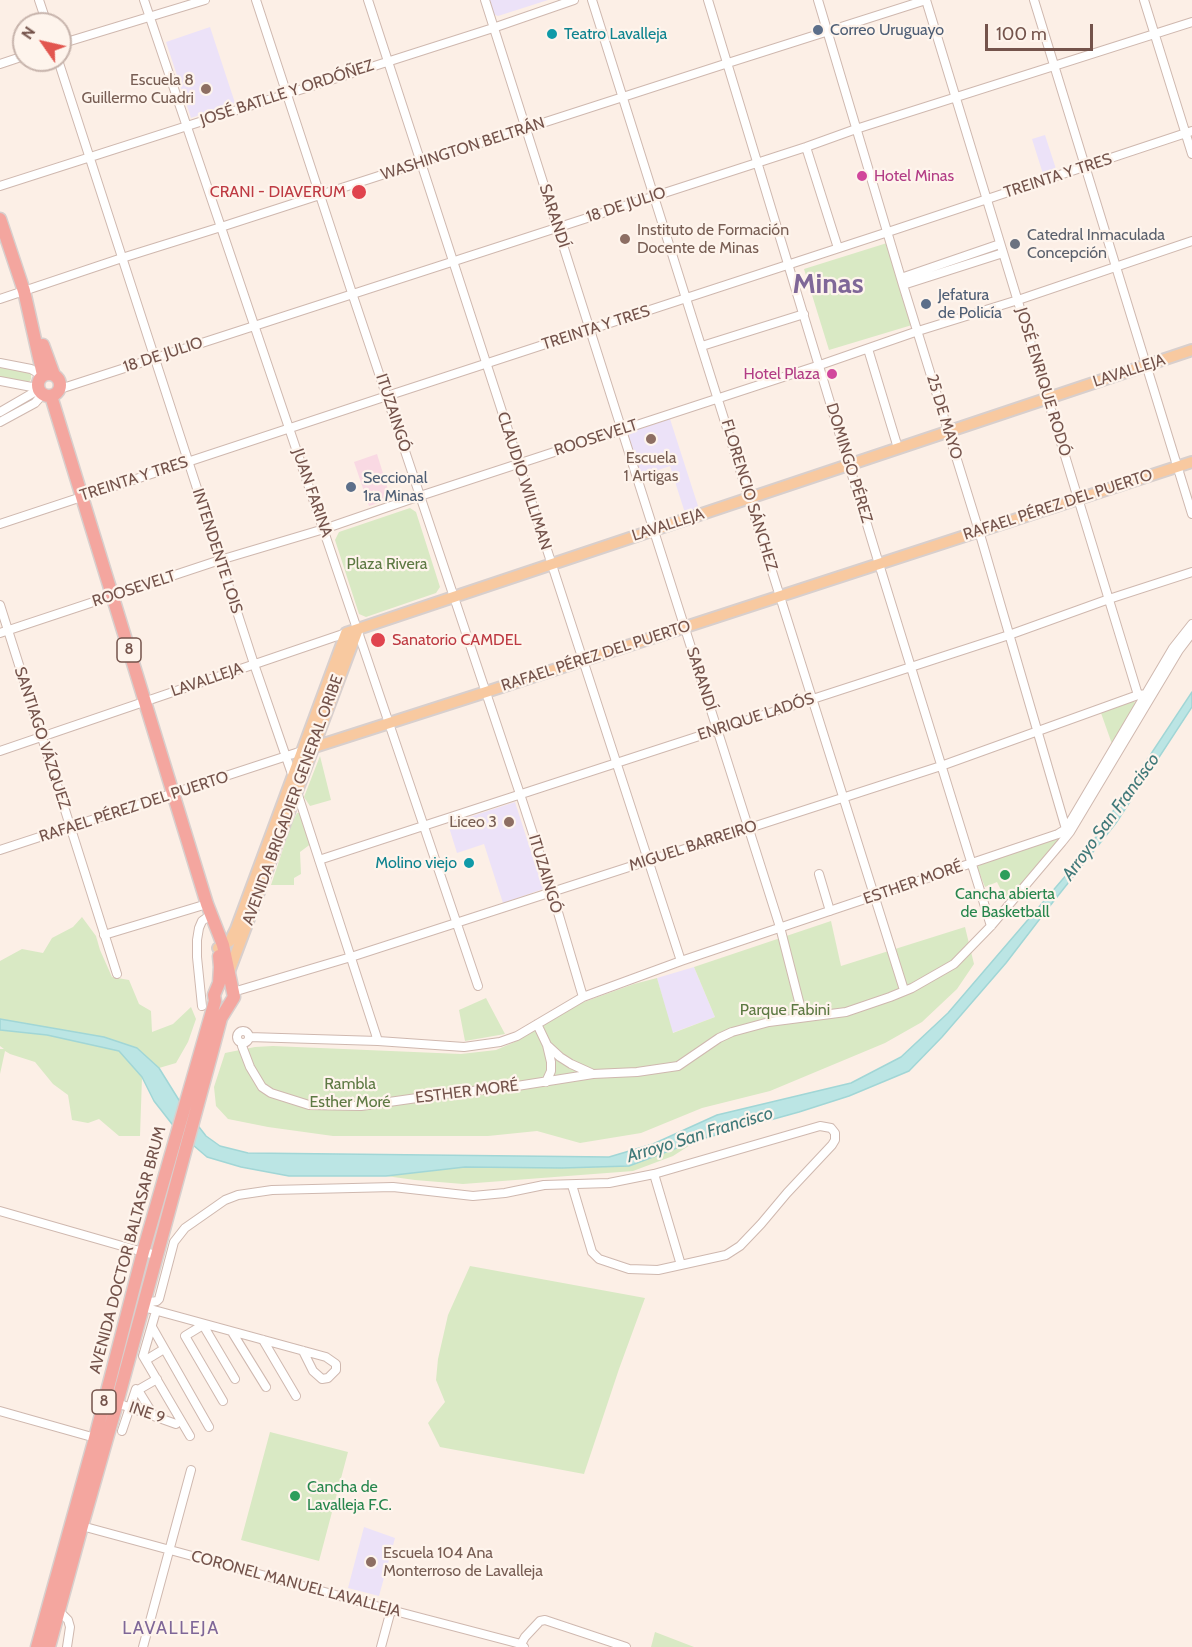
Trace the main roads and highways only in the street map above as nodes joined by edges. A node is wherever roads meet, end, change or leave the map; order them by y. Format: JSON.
{"nodes":[{"id":1,"x":0,"y":219,"type":"edge"},
{"id":2,"x":1192,"y":350,"type":"edge"},
{"id":3,"x":47,"y":375,"type":"junction"},
{"id":4,"x":46,"y":392,"type":"junction"},
{"id":5,"x":1192,"y":462,"type":"edge"},
{"id":6,"x":358,"y":629,"type":"junction"},
{"id":7,"x":346,"y":633,"type":"joint"},
{"id":8,"x":307,"y":749,"type":"junction"},
{"id":9,"x":249,"y":908,"type":"junction"},
{"id":10,"x":221,"y":946,"type":"junction"},
{"id":11,"x":229,"y":972,"type":"junction"},
{"id":12,"x":232,"y":991,"type":"junction"},
{"id":13,"x":216,"y":996,"type":"junction"},
{"id":14,"x":228,"y":1006,"type":"junction"},
{"id":15,"x":206,"y":1049,"type":"junction"},
{"id":16,"x":100,"y":1439,"type":"junction"},
{"id":17,"x":76,"y":1524,"type":"junction"},
{"id":18,"x":44,"y":1645,"type":"edge"}],
"edges":[{"from":1,"to":3,"type":"highway","number":"8"},
{"from":2,"to":6,"type":"main road","name":"LAVALLEJA"},
{"from":3,"to":4,"type":"highway"},
{"from":3,"to":4,"type":"highway","number":"8"},
{"from":4,"to":10,"type":"highway","number":"8"},
{"from":5,"to":8,"type":"main road","name":"RAFAEL PÉREZ DEL PUERTO"},
{"from":6,"to":7,"type":"main road","name":"LAVALLEJA"},
{"from":6,"to":8,"type":"main road","name":"AVENIDA BRIGADIER GENERAL ORIBE"},
{"from":7,"to":8,"type":"main road","name":"AVENIDA BRIGADIER GENERAL ORIBE"},
{"from":8,"to":9,"type":"main road","name":"AVENIDA BRIGADIER GENERAL ORIBE"},
{"from":8,"to":9,"type":"main road","name":"AVENIDA BRIGADIER GENERAL ORIBE"},
{"from":9,"to":10,"type":"main road","name":"AVENIDA BRIGADIER GENERAL ORIBE"},
{"from":9,"to":11,"type":"main road","name":"AVENIDA BRIGADIER GENERAL ORIBE"},
{"from":10,"to":11,"type":"highway","number":"8"},
{"from":10,"to":13,"type":"highway","number":"8"},
{"from":11,"to":12,"type":"highway","number":"8"},
{"from":12,"to":13,"type":"highway"},
{"from":12,"to":14,"type":"highway","number":"8"},
{"from":13,"to":14,"type":"highway"},
{"from":13,"to":15,"type":"highway","name":"AVENIDA DOCTOR BALTASAR BRUM","number":"8"},
{"from":14,"to":15,"type":"highway","name":"AVENIDA DOCTOR BALTASAR BRUM","number":"8"},
{"from":15,"to":16,"type":"highway","name":"AVENIDA DOCTOR BALTASAR BRUM","number":"8"},
{"from":15,"to":16,"type":"highway","name":"AVENIDA DOCTOR BALTASAR BRUM","number":"8"},
{"from":16,"to":17,"type":"highway","name":"AVENIDA DOCTOR BALTASAR BRUM","number":"8"},
{"from":17,"to":18,"type":"highway","name":"AVENIDA DOCTOR BALTASAR BRUM","number":"8"},
{"from":17,"to":18,"type":"highway","name":"AVENIDA DOCTOR BALTASAR BRUM","number":"8"}]}
